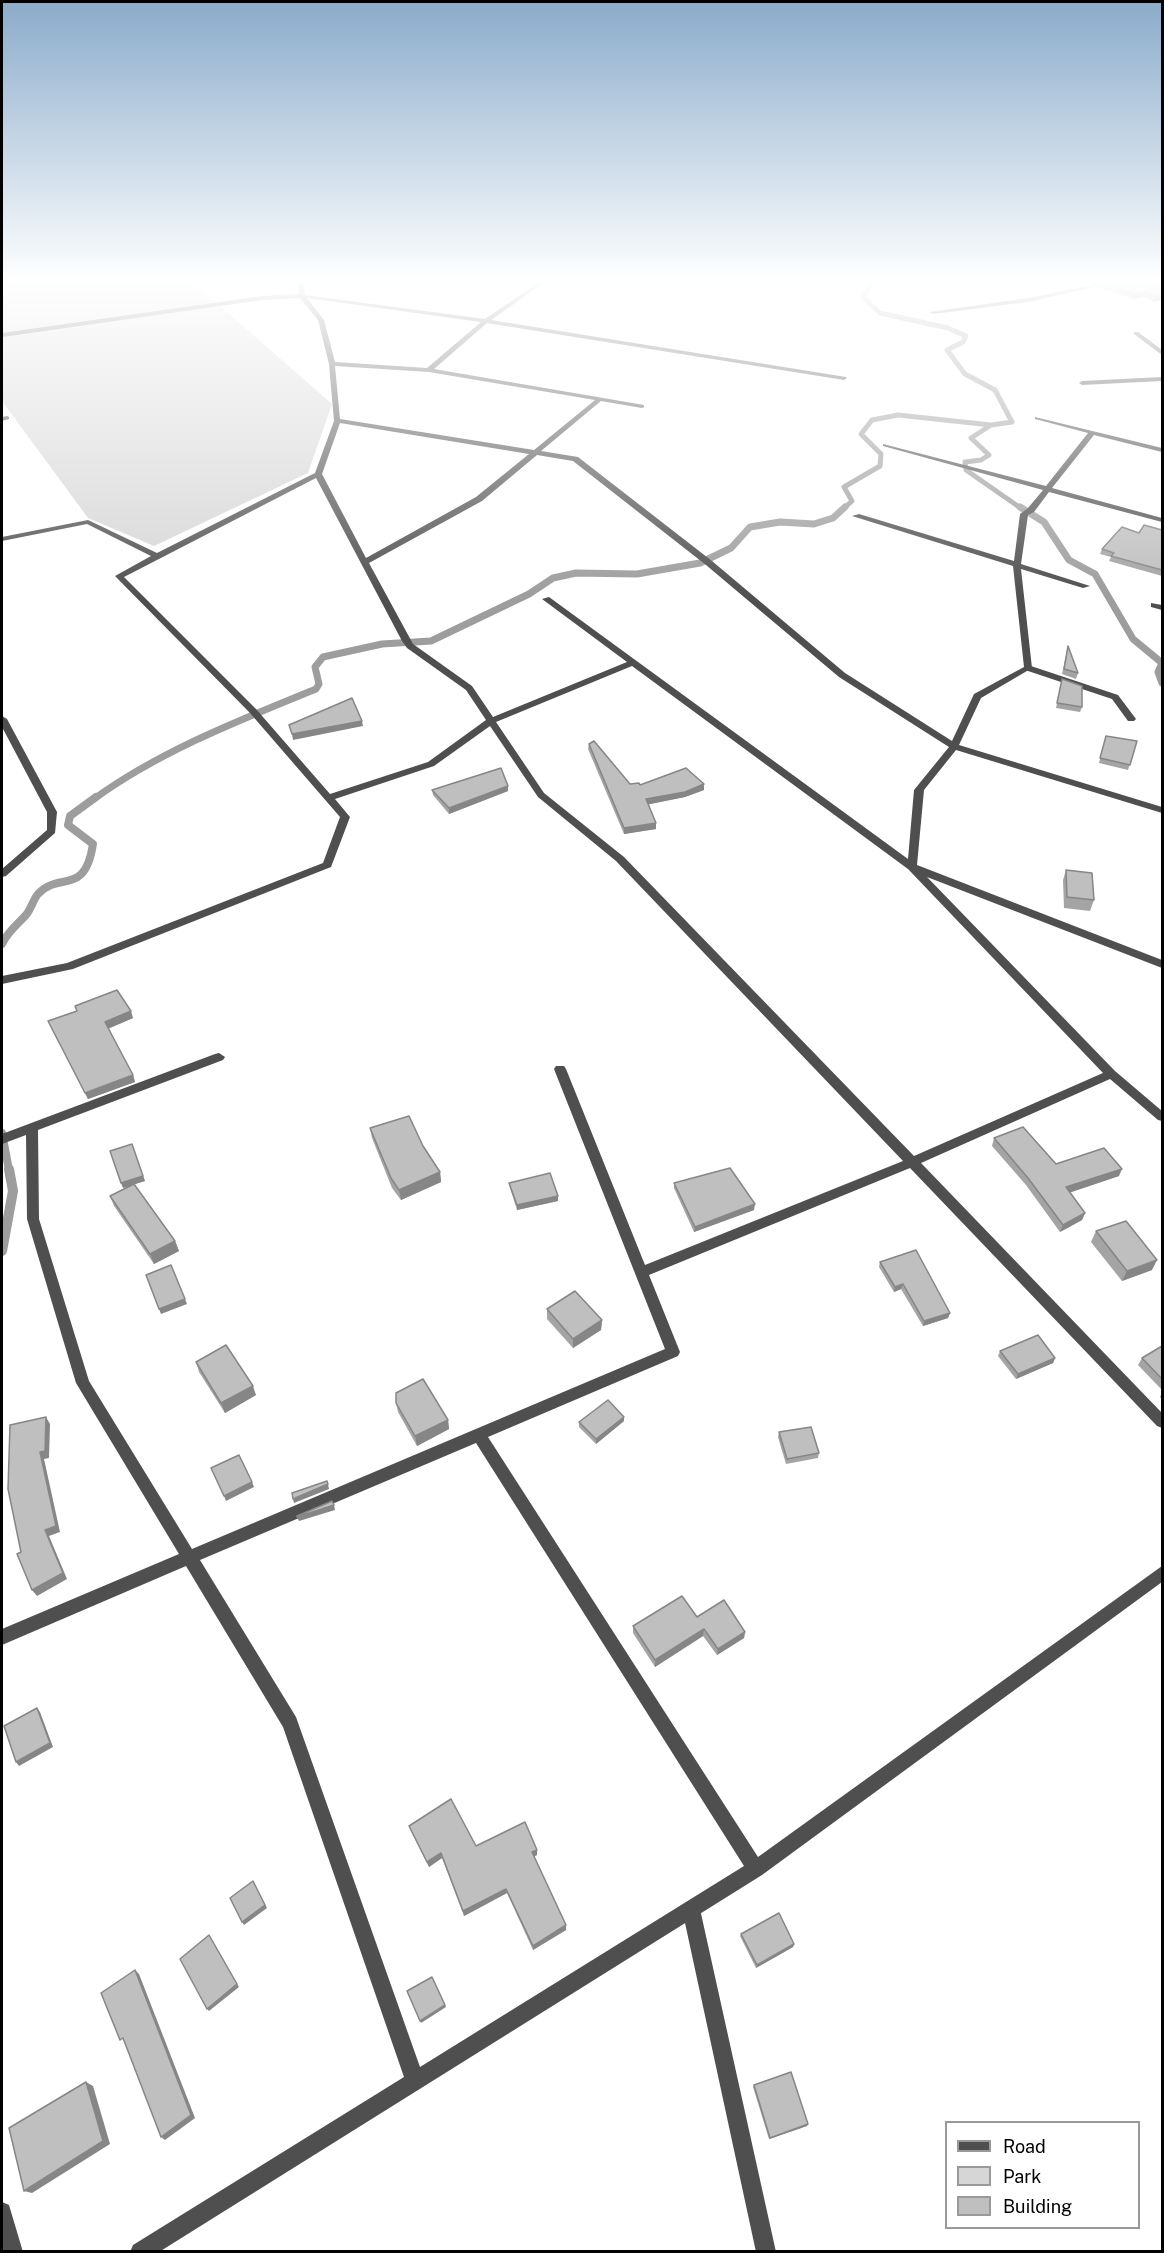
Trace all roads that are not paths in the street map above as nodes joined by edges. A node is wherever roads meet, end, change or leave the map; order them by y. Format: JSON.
{"nodes":[{"id":1,"x":334,"y":387,"type":"edge"},
{"id":2,"x":530,"y":387,"type":"edge"},
{"id":3,"x":600,"y":399,"type":"junction"},
{"id":4,"x":642,"y":406,"type":"dead end"},
{"id":5,"x":1036,"y":418,"type":"dead end"},
{"id":6,"x":337,"y":421,"type":"junction"},
{"id":7,"x":1092,"y":434,"type":"junction"},
{"id":8,"x":885,"y":446,"type":"dead end"},
{"id":9,"x":1162,"y":450,"type":"edge"},
{"id":10,"x":538,"y":453,"type":"junction"},
{"id":11,"x":318,"y":474,"type":"junction"},
{"id":12,"x":1047,"y":489,"type":"junction"},
{"id":13,"x":856,"y":516,"type":"dead end"},
{"id":14,"x":1162,"y":520,"type":"edge"},
{"id":15,"x":2,"y":539,"type":"edge"},
{"id":16,"x":157,"y":556,"type":"junction"},
{"id":17,"x":364,"y":562,"type":"junction"},
{"id":18,"x":1017,"y":566,"type":"junction"},
{"id":19,"x":1086,"y":586,"type":"dead end"},
{"id":20,"x":546,"y":599,"type":"dead end"},
{"id":21,"x":632,"y":663,"type":"junction"},
{"id":22,"x":1028,"y":668,"type":"junction"},
{"id":23,"x":1131,"y":718,"type":"dead end"},
{"id":24,"x":2,"y":719,"type":"edge"},
{"id":25,"x":491,"y":721,"type":"junction"},
{"id":26,"x":954,"y":746,"type":"junction"},
{"id":27,"x":328,"y":798,"type":"junction"},
{"id":28,"x":1162,"y":810,"type":"edge"},
{"id":29,"x":912,"y":867,"type":"junction"},
{"id":30,"x":2,"y":874,"type":"edge"},
{"id":31,"x":1162,"y":964,"type":"edge"},
{"id":32,"x":2,"y":980,"type":"edge"},
{"id":33,"x":219,"y":1057,"type":"dead end"},
{"id":34,"x":560,"y":1069,"type":"dead end"},
{"id":35,"x":1111,"y":1074,"type":"junction"},
{"id":36,"x":1162,"y":1118,"type":"edge"},
{"id":37,"x":32,"y":1127,"type":"junction"},
{"id":38,"x":6,"y":1137,"type":"edge"},
{"id":39,"x":914,"y":1161,"type":"junction"},
{"id":40,"x":642,"y":1272,"type":"junction"},
{"id":41,"x":1162,"y":1422,"type":"edge"},
{"id":42,"x":478,"y":1434,"type":"junction"},
{"id":43,"x":190,"y":1555,"type":"junction"},
{"id":44,"x":1162,"y":1573,"type":"edge"},
{"id":45,"x":2,"y":1637,"type":"edge"},
{"id":46,"x":756,"y":1869,"type":"junction"},
{"id":47,"x":691,"y":1909,"type":"junction"},
{"id":48,"x":415,"y":2080,"type":"junction"},
{"id":49,"x":2,"y":2212,"type":"edge"},
{"id":50,"x":13,"y":2252,"type":"edge"},
{"id":51,"x":140,"y":2252,"type":"edge"},
{"id":52,"x":766,"y":2252,"type":"edge"}],
"edges":[{"from":1,"to":6,"type":"street"},
{"from":2,"to":3,"type":"street"},
{"from":3,"to":4,"type":"street"},
{"from":3,"to":10,"type":"street"},
{"from":5,"to":7,"type":"street"},
{"from":6,"to":10,"type":"street"},
{"from":6,"to":11,"type":"street"},
{"from":7,"to":9,"type":"street"},
{"from":7,"to":12,"type":"street"},
{"from":8,"to":12,"type":"street"},
{"from":10,"to":17,"type":"street"},
{"from":10,"to":26,"type":"street"},
{"from":11,"to":16,"type":"street"},
{"from":11,"to":17,"type":"street"},
{"from":12,"to":14,"type":"street"},
{"from":12,"to":18,"type":"street"},
{"from":13,"to":18,"type":"street"},
{"from":15,"to":16,"type":"street"},
{"from":16,"to":27,"type":"street"},
{"from":17,"to":25,"type":"street"},
{"from":18,"to":19,"type":"street"},
{"from":18,"to":22,"type":"street"},
{"from":20,"to":21,"type":"street"},
{"from":21,"to":25,"type":"street"},
{"from":21,"to":29,"type":"street"},
{"from":22,"to":23,"type":"street"},
{"from":22,"to":26,"type":"street"},
{"from":24,"to":30,"type":"street"},
{"from":25,"to":27,"type":"street"},
{"from":25,"to":39,"type":"street"},
{"from":26,"to":28,"type":"street"},
{"from":26,"to":29,"type":"street"},
{"from":27,"to":32,"type":"street"},
{"from":29,"to":31,"type":"street"},
{"from":29,"to":35,"type":"street"},
{"from":33,"to":37,"type":"street"},
{"from":34,"to":40,"type":"street"},
{"from":35,"to":36,"type":"street"},
{"from":35,"to":39,"type":"street"},
{"from":37,"to":38,"type":"street"},
{"from":37,"to":43,"type":"street"},
{"from":39,"to":40,"type":"street"},
{"from":39,"to":41,"type":"street"},
{"from":40,"to":42,"type":"street"},
{"from":42,"to":43,"type":"street"},
{"from":42,"to":46,"type":"street"},
{"from":43,"to":45,"type":"street"},
{"from":43,"to":48,"type":"street"},
{"from":44,"to":46,"type":"street"},
{"from":46,"to":47,"type":"street"},
{"from":47,"to":48,"type":"street"},
{"from":47,"to":52,"type":"street"},
{"from":48,"to":51,"type":"street"},
{"from":49,"to":50,"type":"street"}]}
